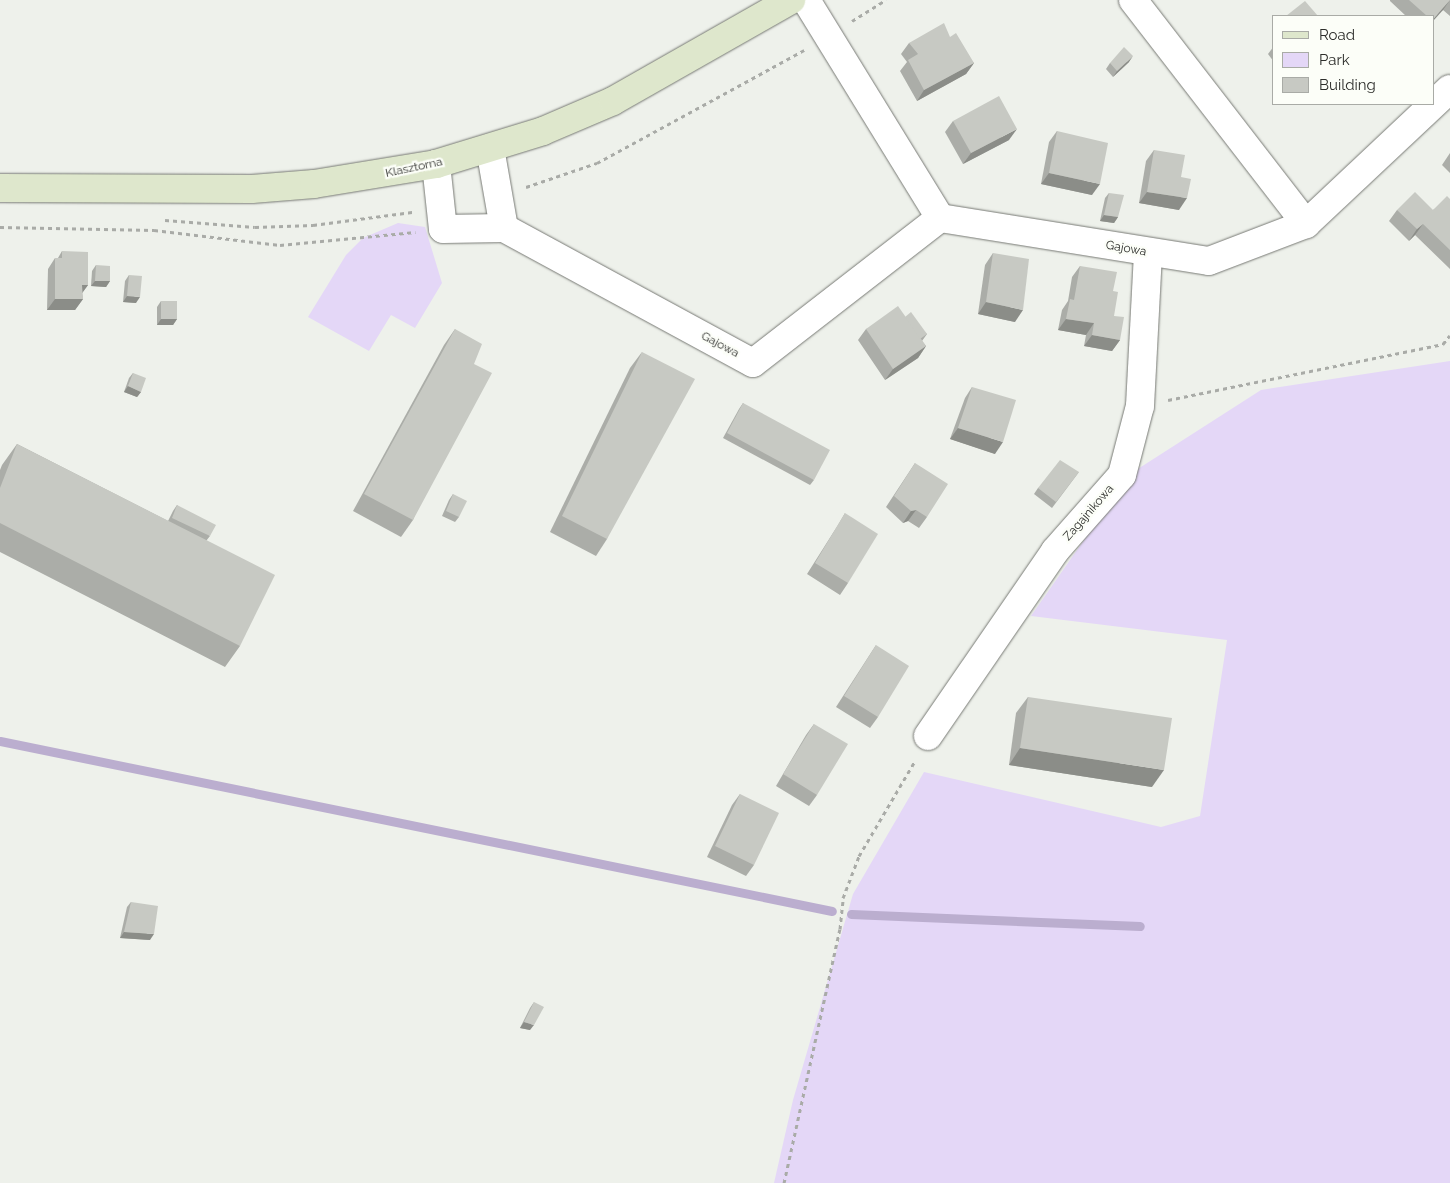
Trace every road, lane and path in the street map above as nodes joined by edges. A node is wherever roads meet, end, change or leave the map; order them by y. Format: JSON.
{"nodes":[{"id":1,"x":791,"y":0,"type":"edge"},
{"id":2,"x":806,"y":0,"type":"edge"},
{"id":3,"x":1133,"y":0,"type":"edge"},
{"id":4,"x":1450,"y":89,"type":"edge"},
{"id":5,"x":1435,"y":103,"type":"edge"},
{"id":6,"x":1433,"y":105,"type":"edge"},
{"id":7,"x":490,"y":148,"type":"junction"},
{"id":8,"x":436,"y":164,"type":"junction"},
{"id":9,"x":0,"y":188,"type":"edge"},
{"id":10,"x":940,"y":218,"type":"junction"},
{"id":11,"x":1306,"y":224,"type":"junction"},
{"id":12,"x":0,"y":227,"type":"edge"},
{"id":13,"x":504,"y":228,"type":"junction"},
{"id":14,"x":443,"y":229,"type":"junction"},
{"id":15,"x":1148,"y":253,"type":"junction"},
{"id":16,"x":1450,"y":335,"type":"edge"},
{"id":17,"x":1140,"y":406,"type":"junction"},
{"id":18,"x":928,"y":736,"type":"joint"},
{"id":19,"x":784,"y":1183,"type":"edge"}],
"edges":[{"from":1,"to":7,"type":"main road","name":"Klasztorna"},
{"from":2,"to":10,"type":"street"},
{"from":3,"to":11,"type":"street"},
{"from":4,"to":5,"type":"street","name":"Gajowa"},
{"from":6,"to":11,"type":"street","name":"Gajowa"},
{"from":7,"to":8,"type":"main road","name":"Klasztorna"},
{"from":7,"to":13,"type":"street"},
{"from":8,"to":9,"type":"main road","name":"Klasztorna"},
{"from":8,"to":14,"type":"street"},
{"from":10,"to":13,"type":"street","name":"Gajowa"},
{"from":10,"to":15,"type":"street","name":"Gajowa"},
{"from":11,"to":15,"type":"street","name":"Gajowa"},
{"from":12,"to":14,"type":"path"},
{"from":13,"to":14,"type":"street","name":"Gajowa"},
{"from":15,"to":17,"type":"street","name":"Zagajnikowa"},
{"from":16,"to":17,"type":"path"},
{"from":17,"to":18,"type":"street","name":"Zagajnikowa"},
{"from":18,"to":19,"type":"path"}]}
